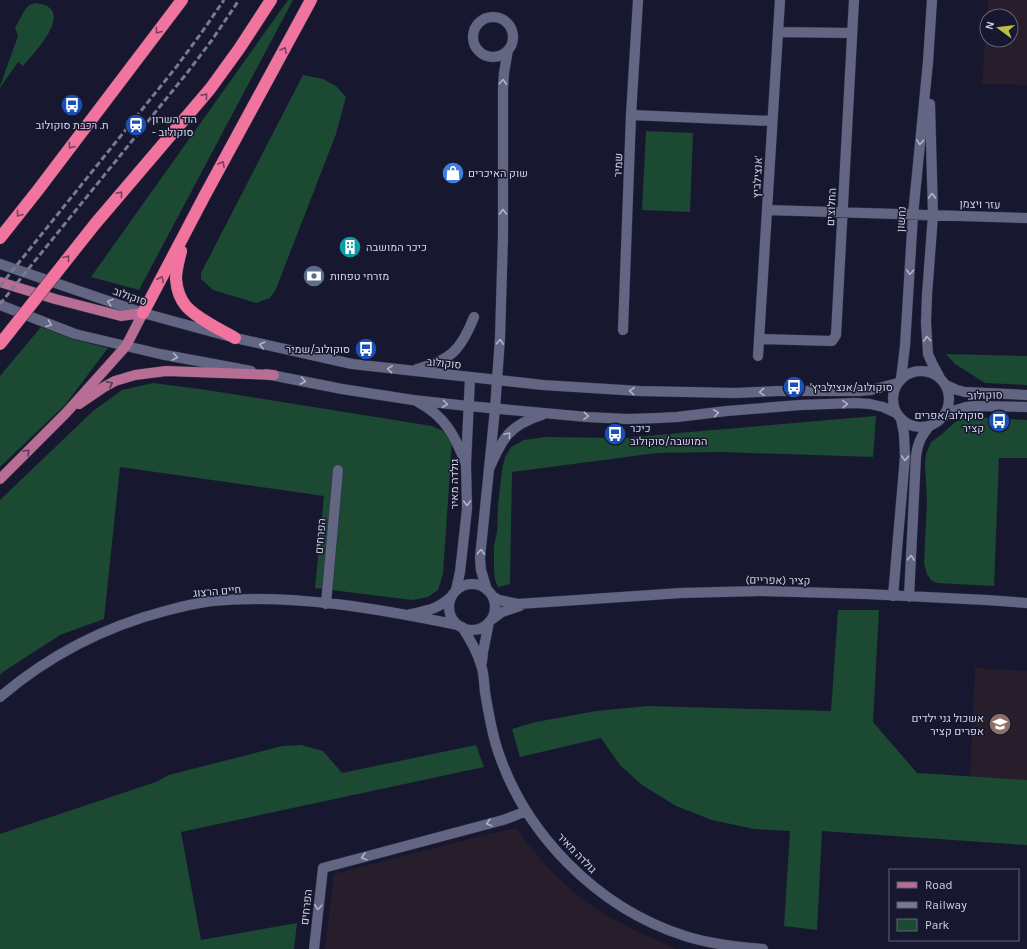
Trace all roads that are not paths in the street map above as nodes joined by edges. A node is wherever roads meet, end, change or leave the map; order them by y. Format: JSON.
{"nodes":[{"id":1,"x":182,"y":0,"type":"edge"},
{"id":2,"x":271,"y":0,"type":"edge"},
{"id":3,"x":311,"y":0,"type":"edge"},
{"id":4,"x":638,"y":0,"type":"edge"},
{"id":5,"x":780,"y":0,"type":"edge"},
{"id":6,"x":854,"y":0,"type":"edge"},
{"id":7,"x":932,"y":0,"type":"edge"},
{"id":8,"x":778,"y":32,"type":"junction"},
{"id":9,"x":852,"y":33,"type":"junction"},
{"id":10,"x":508,"y":50,"type":"junction"},
{"id":11,"x":928,"y":62,"type":"junction"},
{"id":12,"x":631,"y":115,"type":"junction"},
{"id":13,"x":772,"y":121,"type":"junction"},
{"id":14,"x":767,"y":210,"type":"junction"},
{"id":15,"x":843,"y":212,"type":"junction"},
{"id":16,"x":913,"y":214,"type":"junction"},
{"id":17,"x":933,"y":215,"type":"junction"},
{"id":18,"x":1027,"y":218,"type":"edge"},
{"id":19,"x":187,"y":229,"type":"junction"},
{"id":20,"x":0,"y":238,"type":"edge"},
{"id":21,"x":0,"y":264,"type":"edge"},
{"id":22,"x":0,"y":282,"type":"edge"},
{"id":23,"x":0,"y":304,"type":"edge"},
{"id":24,"x":143,"y":313,"type":"junction"},
{"id":25,"x":474,"y":317,"type":"dead end"},
{"id":26,"x":624,"y":330,"type":"dead end"},
{"id":27,"x":235,"y":338,"type":"junction"},
{"id":28,"x":759,"y":339,"type":"junction"},
{"id":29,"x":0,"y":344,"type":"edge"},
{"id":30,"x":126,"y":346,"type":"junction"},
{"id":31,"x":758,"y":356,"type":"dead end"},
{"id":32,"x":411,"y":371,"type":"junction"},
{"id":33,"x":274,"y":375,"type":"junction"},
{"id":34,"x":939,"y":376,"type":"junction"},
{"id":35,"x":470,"y":378,"type":"junction"},
{"id":36,"x":498,"y":381,"type":"junction"},
{"id":37,"x":900,"y":381,"type":"junction"},
{"id":38,"x":946,"y":385,"type":"junction"},
{"id":39,"x":1027,"y":395,"type":"edge"},
{"id":40,"x":413,"y":400,"type":"junction"},
{"id":41,"x":468,"y":406,"type":"junction"},
{"id":42,"x":1027,"y":407,"type":"edge"},
{"id":43,"x":495,"y":409,"type":"junction"},
{"id":44,"x":66,"y":413,"type":"junction"},
{"id":45,"x":547,"y":414,"type":"junction"},
{"id":46,"x":899,"y":416,"type":"junction"},
{"id":47,"x":945,"y":416,"type":"junction"},
{"id":48,"x":929,"y":426,"type":"junction"},
{"id":49,"x":466,"y":464,"type":"junction"},
{"id":50,"x":489,"y":469,"type":"junction"},
{"id":51,"x":338,"y":470,"type":"dead end"},
{"id":52,"x":0,"y":480,"type":"edge"},
{"id":53,"x":454,"y":593,"type":"junction"},
{"id":54,"x":489,"y":593,"type":"junction"},
{"id":55,"x":893,"y":596,"type":"junction"},
{"id":56,"x":910,"y":597,"type":"junction"},
{"id":57,"x":528,"y":603,"type":"junction"},
{"id":58,"x":1027,"y":603,"type":"edge"},
{"id":59,"x":326,"y":604,"type":"junction"},
{"id":60,"x":407,"y":615,"type":"junction"},
{"id":61,"x":490,"y":621,"type":"junction"},
{"id":62,"x":460,"y":626,"type":"junction"},
{"id":63,"x":482,"y":666,"type":"junction"},
{"id":64,"x":0,"y":697,"type":"edge"},
{"id":65,"x":526,"y":811,"type":"junction"},
{"id":66,"x":314,"y":949,"type":"edge"},
{"id":67,"x":763,"y":949,"type":"edge"}],
"edges":[{"from":1,"to":20,"type":"highway","one_way":true},
{"from":29,"to":2,"type":"highway","one_way":true,"bridge":true},
{"from":19,"to":3,"type":"highway","one_way":true},
{"from":4,"to":12,"type":"street","name":"שמיר"},
{"from":5,"to":8,"type":"street","name":"אנצילביץ'"},
{"from":6,"to":9,"type":"street","name":"החלוצים"},
{"from":7,"to":11,"type":"street","name":"נחשון"},
{"from":8,"to":9,"type":"street"},
{"from":8,"to":13,"type":"street","name":"אנצילביץ'"},
{"from":9,"to":15,"type":"street","name":"החלוצים"},
{"from":10,"to":10,"type":"street"},
{"from":36,"to":10,"type":"street","one_way":true},
{"from":11,"to":16,"type":"street","name":"נחשון","one_way":true},
{"from":17,"to":11,"type":"street","name":"נחשון","one_way":true},
{"from":12,"to":13,"type":"street"},
{"from":12,"to":26,"type":"street","name":"שמיר"},
{"from":13,"to":14,"type":"street","name":"אנצילביץ'"},
{"from":14,"to":15,"type":"street","name":"עזר ויצמן"},
{"from":14,"to":28,"type":"street","name":"אנצילביץ'"},
{"from":15,"to":16,"type":"street","name":"עזר ויצמן"},
{"from":15,"to":28,"type":"street","name":"החלוצים"},
{"from":16,"to":17,"type":"street","name":"עזר ויצמן"},
{"from":16,"to":37,"type":"street","name":"נחשון","one_way":true},
{"from":17,"to":18,"type":"street","name":"עזר ויצמן"},
{"from":34,"to":17,"type":"street","name":"נחשון","one_way":true},
{"from":24,"to":19,"type":"highway","one_way":true},
{"from":19,"to":27,"type":"highway"},
{"from":24,"to":21,"type":"street","name":"סוקולוב","one_way":true},
{"from":22,"to":24,"type":"main road"},
{"from":23,"to":30,"type":"street","one_way":true},
{"from":24,"to":27,"type":"street","name":"סוקולוב"},
{"from":24,"to":30,"type":"main road"},
{"from":25,"to":32,"type":"street"},
{"from":32,"to":27,"type":"street","name":"סוקולוב","one_way":true},
{"from":28,"to":31,"type":"street","name":"אנצילביץ'"},
{"from":30,"to":33,"type":"street","one_way":true},
{"from":30,"to":44,"type":"main road"},
{"from":32,"to":35,"type":"street","name":"סוקולוב"},
{"from":33,"to":40,"type":"street","one_way":true},
{"from":44,"to":33,"type":"main road","one_way":true},
{"from":34,"to":37,"type":"street"},
{"from":34,"to":38,"type":"street"},
{"from":35,"to":36,"type":"street","name":"סוקולוב"},
{"from":35,"to":41,"type":"street","name":"גולדה מאיר"},
{"from":37,"to":36,"type":"street","name":"סוקולוב","one_way":true},
{"from":36,"to":43,"type":"street"},
{"from":37,"to":46,"type":"street"},
{"from":38,"to":39,"type":"street","name":"סוקולוב"},
{"from":38,"to":47,"type":"street"},
{"from":40,"to":41,"type":"street","one_way":true},
{"from":40,"to":49,"type":"street"},
{"from":41,"to":43,"type":"street"},
{"from":41,"to":49,"type":"street","name":"גולדה מאיר"},
{"from":42,"to":47,"type":"street","name":"סוקולוב"},
{"from":43,"to":45,"type":"street"},
{"from":43,"to":50,"type":"street"},
{"from":52,"to":44,"type":"main road","one_way":true},
{"from":45,"to":46,"type":"street","one_way":true},
{"from":50,"to":45,"type":"street","one_way":true},
{"from":46,"to":48,"type":"street"},
{"from":46,"to":55,"type":"street","one_way":true},
{"from":47,"to":48,"type":"street"},
{"from":56,"to":48,"type":"street","one_way":true},
{"from":49,"to":53,"type":"street","name":"גולדה מאיר","one_way":true},
{"from":54,"to":50,"type":"street","one_way":true},
{"from":51,"to":59,"type":"street","name":"הפרחים"},
{"from":53,"to":54,"type":"street"},
{"from":53,"to":60,"type":"street"},
{"from":53,"to":62,"type":"street"},
{"from":54,"to":57,"type":"street","name":"קציר (אפריים)"},
{"from":54,"to":61,"type":"street"},
{"from":55,"to":56,"type":"street","name":"קציר (אפריים)"},
{"from":55,"to":57,"type":"street","name":"קציר (אפריים)"},
{"from":56,"to":58,"type":"street","name":"קציר (אפריים)"},
{"from":57,"to":61,"type":"street","name":"קציר (אפריים)"},
{"from":59,"to":60,"type":"street","name":"חיים הרצוג"},
{"from":59,"to":64,"type":"street","name":"חיים הרצוג"},
{"from":60,"to":62,"type":"street","name":"חיים הרצוג"},
{"from":61,"to":62,"type":"street"},
{"from":61,"to":63,"type":"street","name":"גולדה מאיר"},
{"from":62,"to":63,"type":"street","name":"גולדה מאיר"},
{"from":63,"to":65,"type":"street","name":"גולדה מאיר"},
{"from":65,"to":66,"type":"street","name":"הפרחים","one_way":true},
{"from":65,"to":67,"type":"street","name":"גולדה מאיר"}]}
